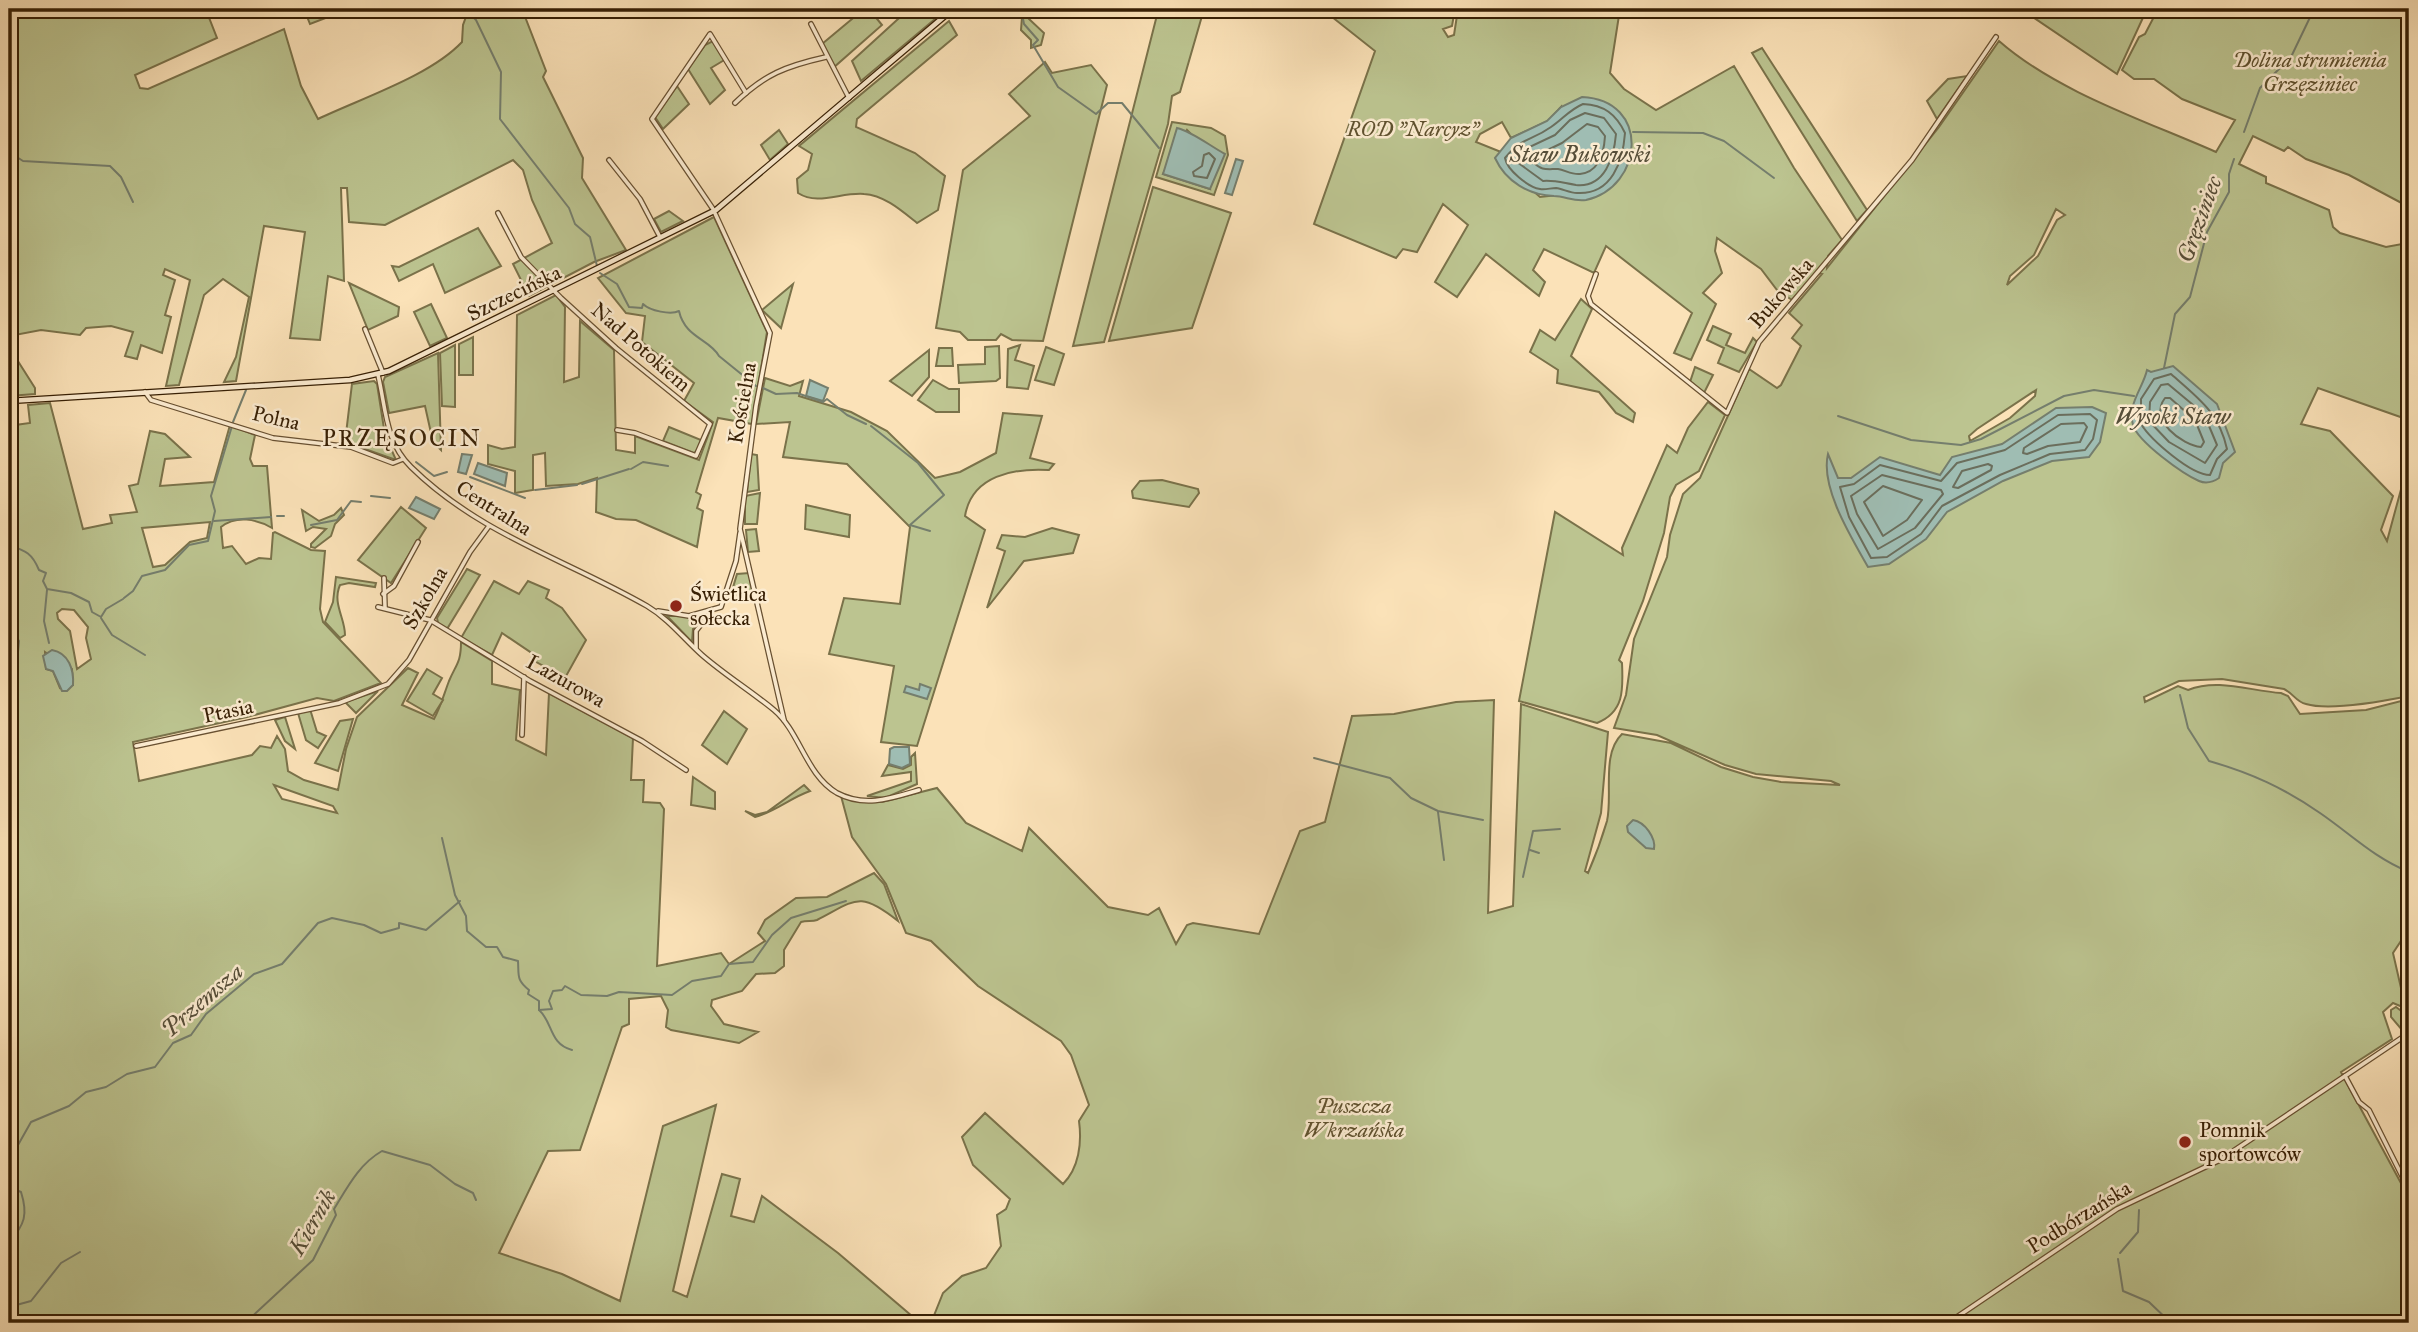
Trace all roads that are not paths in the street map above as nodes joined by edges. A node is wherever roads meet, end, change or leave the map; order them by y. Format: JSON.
{"nodes":[{"id":1,"x":953,"y":9,"type":"edge"},
{"id":2,"x":811,"y":24,"type":"dead end"},
{"id":3,"x":1996,"y":37,"type":"dead end"},
{"id":4,"x":826,"y":57,"type":"junction"},
{"id":5,"x":746,"y":93,"type":"junction"},
{"id":6,"x":849,"y":98,"type":"junction"},
{"id":7,"x":735,"y":103,"type":"dead end"},
{"id":8,"x":609,"y":160,"type":"dead end"},
{"id":9,"x":714,"y":211,"type":"junction"},
{"id":10,"x":498,"y":213,"type":"dead end"},
{"id":11,"x":661,"y":239,"type":"junction"},
{"id":12,"x":1596,"y":274,"type":"dead end"},
{"id":13,"x":556,"y":290,"type":"junction"},
{"id":14,"x":365,"y":329,"type":"dead end"},
{"id":15,"x":381,"y":374,"type":"junction"},
{"id":16,"x":145,"y":393,"type":"junction"},
{"id":17,"x":9,"y":401,"type":"edge"},
{"id":18,"x":617,"y":430,"type":"dead end"},
{"id":19,"x":403,"y":459,"type":"junction"},
{"id":20,"x":489,"y":526,"type":"junction"},
{"id":21,"x":740,"y":529,"type":"junction"},
{"id":22,"x":418,"y":542,"type":"dead end"},
{"id":23,"x":747,"y":554,"type":"junction"},
{"id":24,"x":737,"y":555,"type":"junction"},
{"id":25,"x":384,"y":578,"type":"dead end"},
{"id":26,"x":383,"y":594,"type":"junction"},
{"id":27,"x":378,"y":607,"type":"dead end"},
{"id":28,"x":385,"y":608,"type":"junction"},
{"id":29,"x":656,"y":611,"type":"junction"},
{"id":30,"x":712,"y":612,"type":"junction"},
{"id":31,"x":430,"y":620,"type":"junction"},
{"id":32,"x":697,"y":650,"type":"junction"},
{"id":33,"x":524,"y":677,"type":"junction"},
{"id":34,"x":388,"y":684,"type":"joint"},
{"id":35,"x":784,"y":720,"type":"junction"},
{"id":36,"x":522,"y":735,"type":"dead end"},
{"id":37,"x":136,"y":746,"type":"dead end"},
{"id":38,"x":686,"y":770,"type":"dead end"},
{"id":39,"x":919,"y":790,"type":"dead end"},
{"id":40,"x":2409,"y":1033,"type":"edge"},
{"id":41,"x":2345,"y":1076,"type":"junction"},
{"id":42,"x":2409,"y":1190,"type":"edge"},
{"id":43,"x":1948,"y":1323,"type":"edge"}],
"edges":[{"from":1,"to":6,"type":"street","name":"Szczecińska"},
{"from":2,"to":4,"type":"street"},
{"from":3,"to":12,"type":"street","name":"Bukowska"},
{"from":4,"to":5,"type":"street"},
{"from":4,"to":6,"type":"street"},
{"from":5,"to":7,"type":"street"},
{"from":5,"to":9,"type":"street","name":"Kościelna"},
{"from":6,"to":9,"type":"street","name":"Szczecińska"},
{"from":8,"to":11,"type":"street"},
{"from":9,"to":11,"type":"street","name":"Szczecińska"},
{"from":9,"to":21,"type":"street","name":"Kościelna"},
{"from":10,"to":13,"type":"street","name":"Nad Potokiem"},
{"from":11,"to":13,"type":"street","name":"Szczecińska"},
{"from":13,"to":15,"type":"street","name":"Szczecińska"},
{"from":13,"to":18,"type":"street","name":"Nad Potokiem"},
{"from":14,"to":15,"type":"street","name":"Centralna"},
{"from":15,"to":16,"type":"street","name":"Szczecińska"},
{"from":15,"to":19,"type":"street","name":"Centralna"},
{"from":16,"to":17,"type":"street","name":"Szczecińska"},
{"from":16,"to":19,"type":"street","name":"Polna"},
{"from":19,"to":20,"type":"street","name":"Centralna"},
{"from":20,"to":29,"type":"street","name":"Centralna"},
{"from":20,"to":31,"type":"street","name":"Szkolna"},
{"from":21,"to":23,"type":"street","name":"Kościelna"},
{"from":21,"to":24,"type":"street"},
{"from":22,"to":26,"type":"street"},
{"from":23,"to":24,"type":"street"},
{"from":23,"to":35,"type":"street","name":"Kościelna"},
{"from":24,"to":30,"type":"street"},
{"from":25,"to":26,"type":"street"},
{"from":26,"to":28,"type":"street"},
{"from":27,"to":28,"type":"street","name":"Lazurowa"},
{"from":28,"to":31,"type":"street","name":"Lazurowa"},
{"from":29,"to":30,"type":"street","name":"Centralna"},
{"from":29,"to":32,"type":"street","name":"Centralna"},
{"from":30,"to":32,"type":"street"},
{"from":31,"to":33,"type":"street","name":"Lazurowa"},
{"from":31,"to":34,"type":"street","name":"Szkolna"},
{"from":32,"to":35,"type":"street","name":"Centralna"},
{"from":33,"to":36,"type":"street"},
{"from":33,"to":38,"type":"street","name":"Lazurowa"},
{"from":34,"to":37,"type":"street","name":"Ptasia"},
{"from":35,"to":39,"type":"street","name":"Centralna"},
{"from":40,"to":41,"type":"street","name":"Podbórzańska"},
{"from":41,"to":42,"type":"street"},
{"from":41,"to":43,"type":"street","name":"Podbórzańska"}]}
